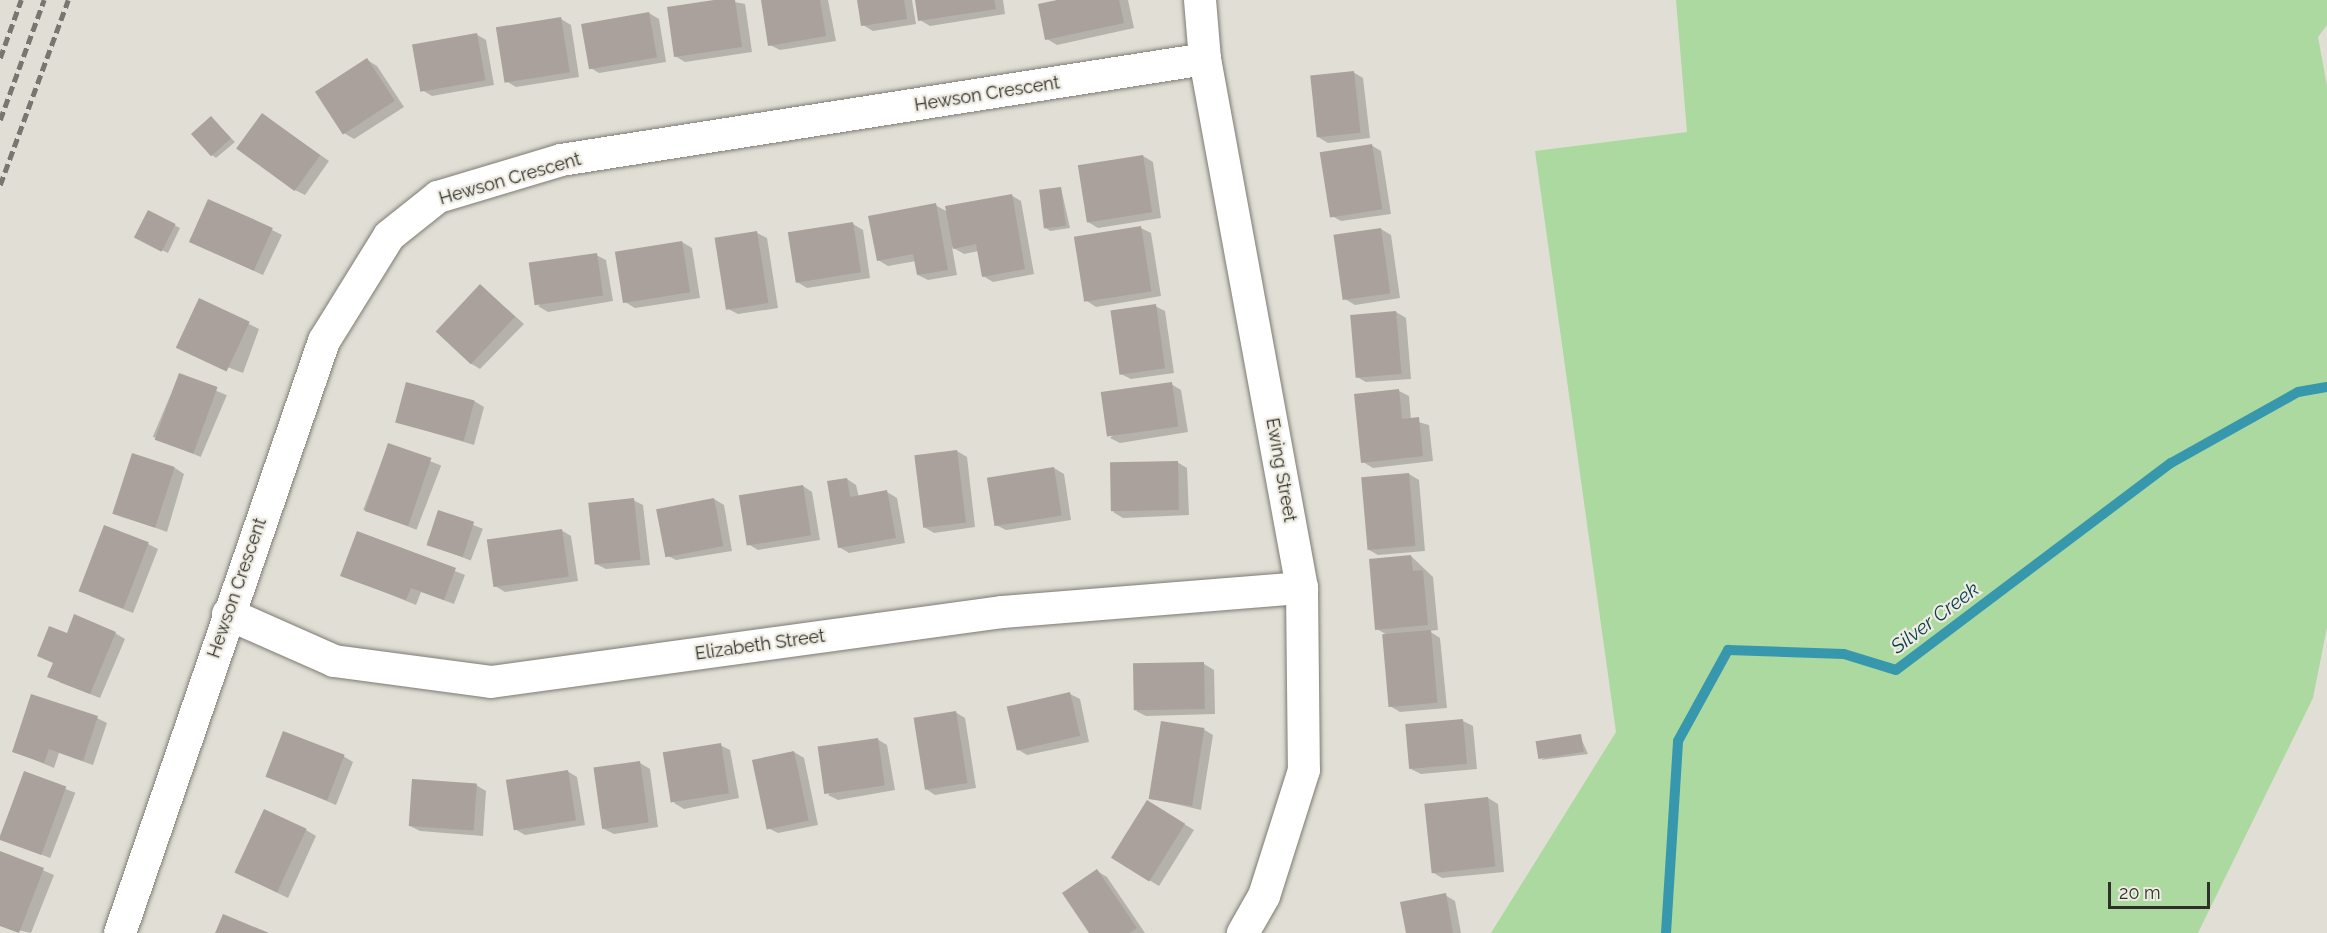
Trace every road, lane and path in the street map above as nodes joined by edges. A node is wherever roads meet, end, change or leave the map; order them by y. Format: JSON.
{"nodes":[{"id":1,"x":1200,"y":0,"type":"edge"},
{"id":2,"x":1205,"y":60,"type":"junction"},
{"id":3,"x":1302,"y":588,"type":"junction"},
{"id":4,"x":228,"y":614,"type":"junction"},
{"id":5,"x":120,"y":933,"type":"edge"},
{"id":6,"x":1243,"y":933,"type":"edge"}],
"edges":[{"from":1,"to":2,"type":"street","name":"Ewing Street"},
{"from":2,"to":3,"type":"street","name":"Ewing Street"},
{"from":2,"to":4,"type":"street","name":"Hewson Crescent"},
{"from":3,"to":4,"type":"street","name":"Elizabeth Street"},
{"from":3,"to":6,"type":"street","name":"Ewing Street"},
{"from":4,"to":5,"type":"street","name":"Hewson Crescent"}]}
